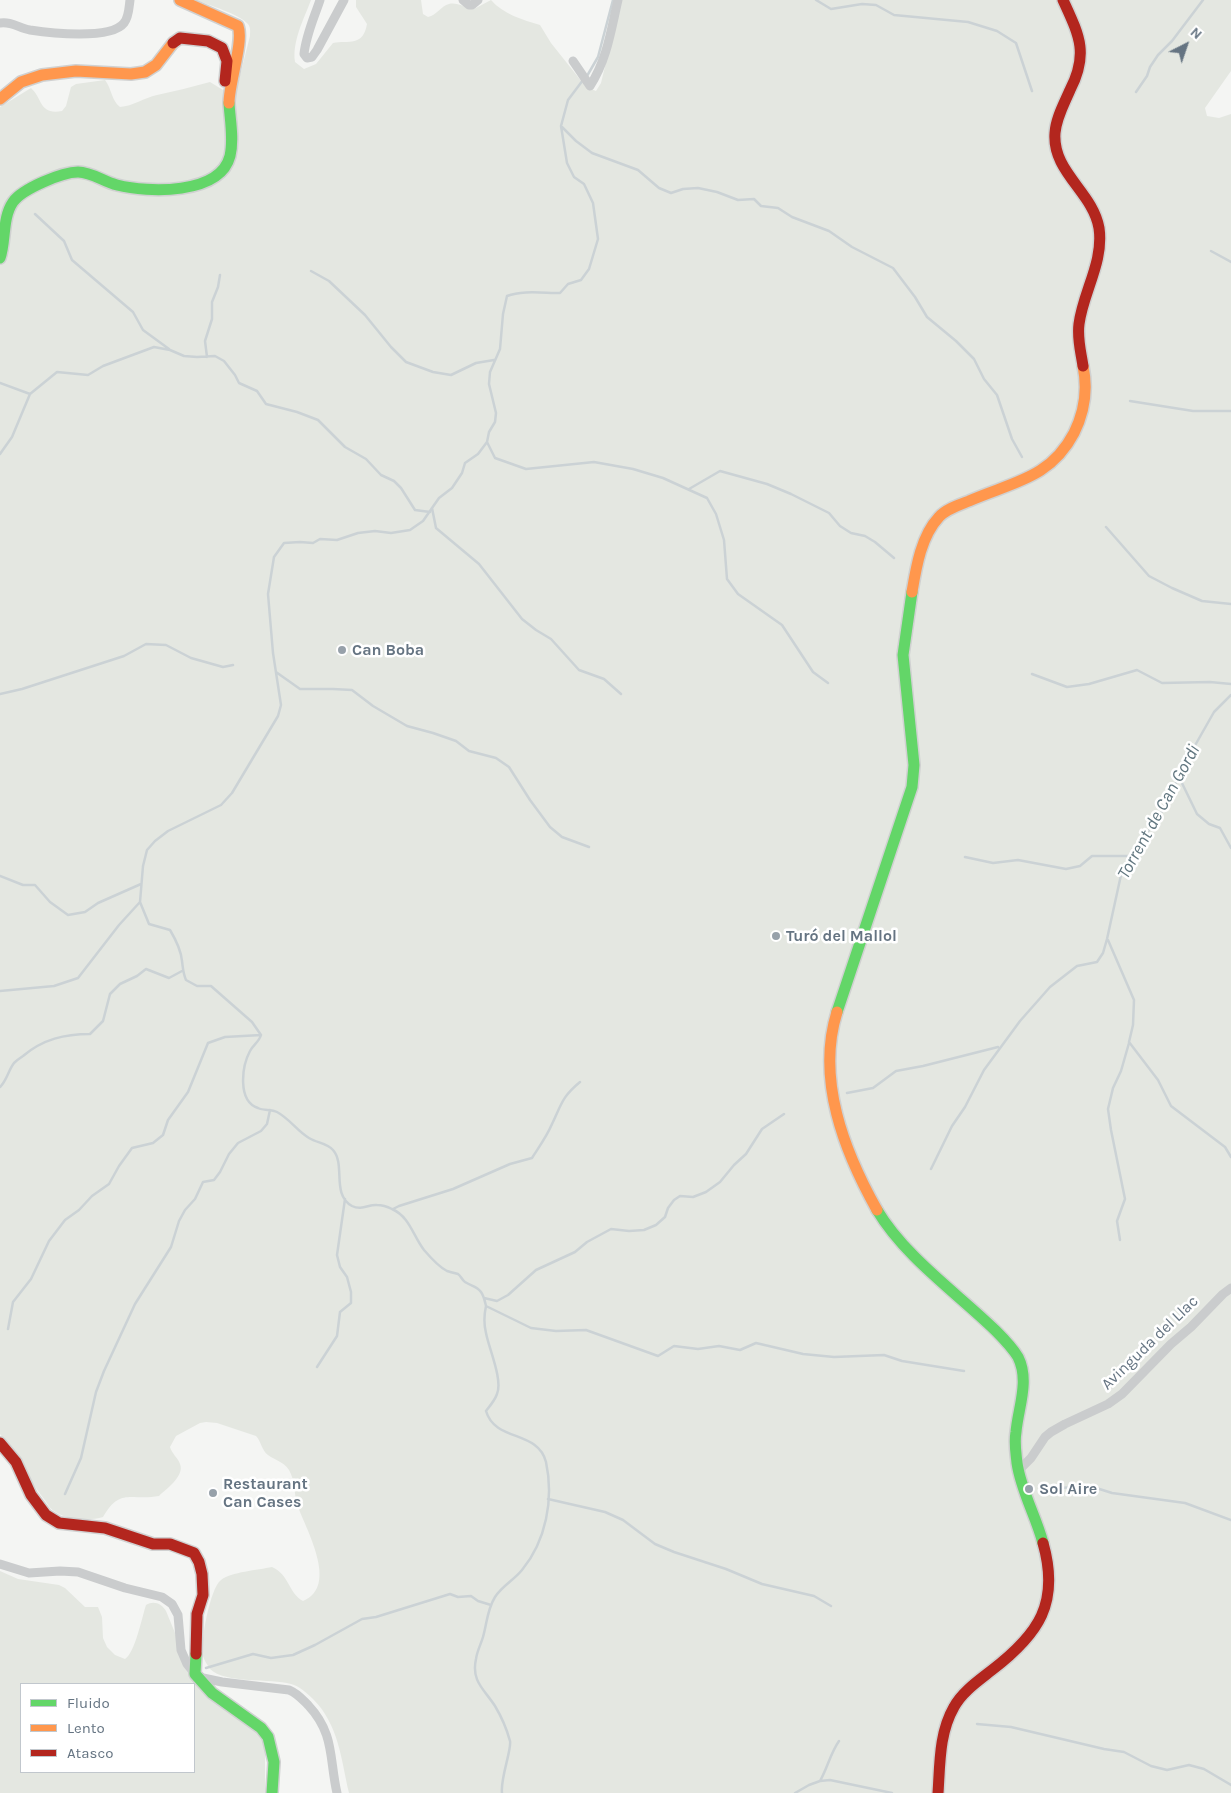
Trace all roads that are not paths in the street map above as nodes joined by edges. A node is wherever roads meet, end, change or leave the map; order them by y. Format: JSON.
{"nodes":[{"id":1,"x":130,"y":0,"type":"edge"},
{"id":2,"x":180,"y":0,"type":"edge"},
{"id":3,"x":320,"y":0,"type":"edge"},
{"id":4,"x":344,"y":0,"type":"edge"},
{"id":5,"x":463,"y":0,"type":"edge"},
{"id":6,"x":478,"y":0,"type":"edge"},
{"id":7,"x":618,"y":0,"type":"edge"},
{"id":8,"x":1063,"y":0,"type":"edge"},
{"id":9,"x":0,"y":23,"type":"edge"},
{"id":10,"x":573,"y":61,"type":"dead end"},
{"id":11,"x":229,"y":92,"type":"junction"},
{"id":12,"x":0,"y":99,"type":"edge"},
{"id":13,"x":0,"y":258,"type":"edge"},
{"id":14,"x":1228,"y":1289,"type":"edge"},
{"id":15,"x":0,"y":1443,"type":"edge"},
{"id":16,"x":1019,"y":1470,"type":"junction"},
{"id":17,"x":0,"y":1564,"type":"edge"},
{"id":18,"x":196,"y":1674,"type":"junction"},
{"id":19,"x":272,"y":1793,"type":"edge"},
{"id":20,"x":337,"y":1793,"type":"edge"},
{"id":21,"x":938,"y":1793,"type":"edge"}],
"edges":[{"from":1,"to":9,"type":"street"},
{"from":2,"to":11,"type":"main road"},
{"from":3,"to":4,"type":"street"},
{"from":5,"to":6,"type":"street"},
{"from":7,"to":10,"type":"street"},
{"from":8,"to":16,"type":"main road"},
{"from":11,"to":12,"type":"main road"},
{"from":11,"to":13,"type":"main road"},
{"from":14,"to":16,"type":"street","name":"Avinguda del Llac"},
{"from":15,"to":18,"type":"main road"},
{"from":16,"to":21,"type":"main road"},
{"from":17,"to":18,"type":"street"},
{"from":18,"to":19,"type":"main road"},
{"from":18,"to":20,"type":"street"}]}
